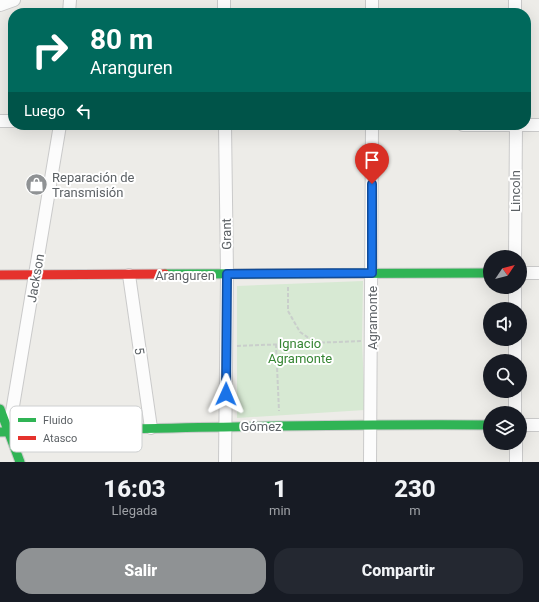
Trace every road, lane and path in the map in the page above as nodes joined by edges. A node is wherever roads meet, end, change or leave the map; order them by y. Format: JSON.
{"nodes":[{"id":1,"x":14,"y":0,"type":"edge"},
{"id":2,"x":0,"y":5,"type":"edge"},
{"id":3,"x":59,"y":130,"type":"edge"},
{"id":4,"x":225,"y":130,"type":"edge"},
{"id":5,"x":372,"y":130,"type":"edge"},
{"id":6,"x":516,"y":130,"type":"edge"},
{"id":7,"x":515,"y":250,"type":"edge"},
{"id":8,"x":372,"y":273,"type":"junction"},
{"id":9,"x":483,"y":273,"type":"edge"},
{"id":10,"x":527,"y":273,"type":"edge"},
{"id":11,"x":539,"y":273,"type":"edge"},
{"id":12,"x":227,"y":274,"type":"junction"},
{"id":13,"x":288,"y":274,"type":"junction"},
{"id":14,"x":0,"y":275,"type":"edge"},
{"id":15,"x":129,"y":275,"type":"junction"},
{"id":16,"x":35,"y":276,"type":"junction"},
{"id":17,"x":372,"y":340,"type":"junction"},
{"id":18,"x":316,"y":343,"type":"junction"},
{"id":19,"x":276,"y":344,"type":"junction"},
{"id":20,"x":227,"y":346,"type":"junction"},
{"id":21,"x":0,"y":409,"type":"edge"},
{"id":22,"x":371,"y":424,"type":"junction"},
{"id":23,"x":483,"y":425,"type":"edge"},
{"id":24,"x":527,"y":425,"type":"edge"},
{"id":25,"x":539,"y":425,"type":"edge"},
{"id":26,"x":226,"y":426,"type":"junction"},
{"id":27,"x":280,"y":426,"type":"junction"},
{"id":28,"x":142,"y":428,"type":"edge"},
{"id":29,"x":151,"y":428,"type":"junction"},
{"id":30,"x":4,"y":432,"type":"edge"},
{"id":31,"x":10,"y":443,"type":"edge"},
{"id":32,"x":516,"y":450,"type":"edge"},
{"id":33,"x":15,"y":452,"type":"edge"},
{"id":34,"x":20,"y":462,"type":"edge"},
{"id":35,"x":225,"y":462,"type":"edge"},
{"id":36,"x":370,"y":462,"type":"edge"},
{"id":37,"x":516,"y":462,"type":"edge"}],
"edges":[{"from":1,"to":2,"type":"street"},
{"from":3,"to":16,"type":"street","name":"Jackson"},
{"from":4,"to":12,"type":"street","name":"Grant"},
{"from":5,"to":8,"type":"street","name":"Agramonte"},
{"from":6,"to":7,"type":"street","name":"Lincoln"},
{"from":8,"to":9,"type":"street","name":"Aranguren"},
{"from":8,"to":13,"type":"street","name":"Aranguren"},
{"from":8,"to":17,"type":"street","name":"Agramonte"},
{"from":10,"to":11,"type":"street"},
{"from":12,"to":13,"type":"street","name":"Aranguren"},
{"from":12,"to":15,"type":"street","name":"Aranguren"},
{"from":12,"to":20,"type":"street","name":"Grant"},
{"from":13,"to":18,"type":"path"},
{"from":14,"to":16,"type":"street","name":"Aranguren"},
{"from":15,"to":16,"type":"street","name":"Aranguren"},
{"from":15,"to":29,"type":"street","name":"5"},
{"from":16,"to":30,"type":"street","name":"Jackson"},
{"from":17,"to":18,"type":"path"},
{"from":17,"to":22,"type":"street","name":"Agramonte"},
{"from":18,"to":19,"type":"path"},
{"from":19,"to":20,"type":"path"},
{"from":19,"to":27,"type":"path"},
{"from":20,"to":26,"type":"street","name":"Grant"},
{"from":21,"to":30,"type":"street"},
{"from":22,"to":23,"type":"street","name":"Gómez"},
{"from":22,"to":27,"type":"street","name":"Gómez"},
{"from":22,"to":36,"type":"street","name":"Agramonte"},
{"from":24,"to":25,"type":"street"},
{"from":26,"to":27,"type":"street","name":"Gómez"},
{"from":26,"to":29,"type":"street","name":"Gómez"},
{"from":26,"to":35,"type":"street","name":"Grant"},
{"from":28,"to":29,"type":"street","name":"Gómez"},
{"from":30,"to":31,"type":"street"},
{"from":32,"to":37,"type":"street"},
{"from":33,"to":34,"type":"street"}]}
